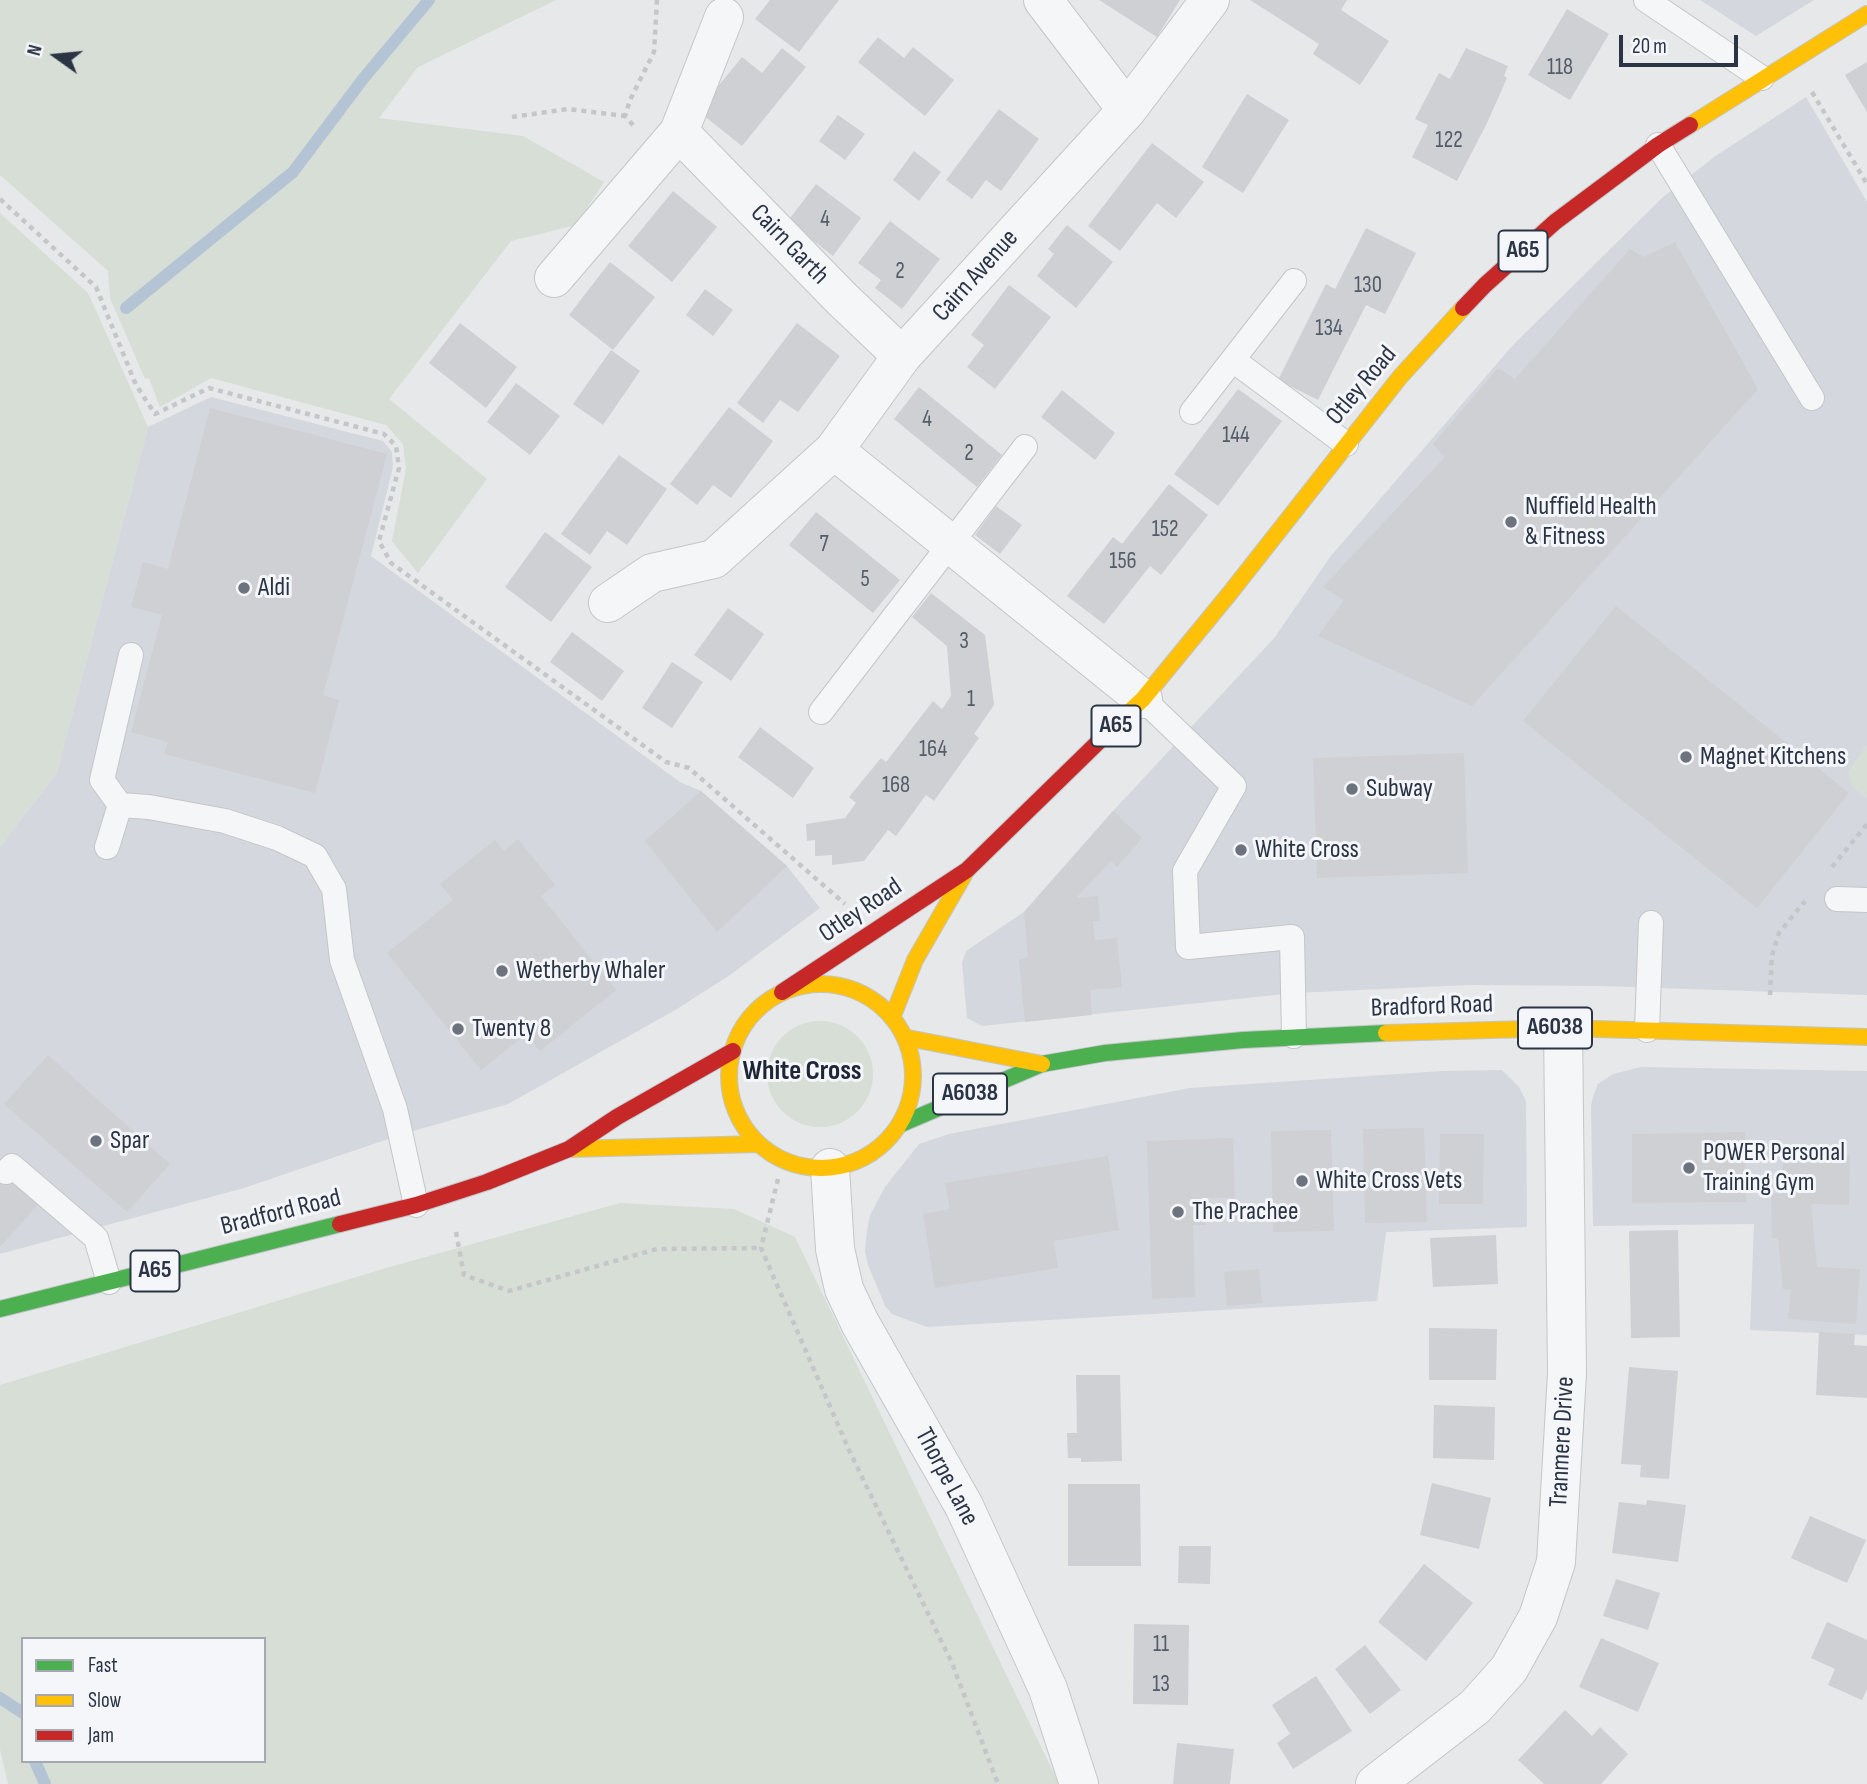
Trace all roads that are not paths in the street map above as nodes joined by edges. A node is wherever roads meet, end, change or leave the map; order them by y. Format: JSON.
{"nodes":[{"id":1,"x":1044,"y":0,"type":"edge"},
{"id":2,"x":1210,"y":0,"type":"edge"},
{"id":3,"x":1646,"y":0,"type":"edge"},
{"id":4,"x":1867,"y":14,"type":"edge"},
{"id":5,"x":724,"y":17,"type":"dead end"},
{"id":6,"x":1762,"y":78,"type":"junction"},
{"id":7,"x":1128,"y":110,"type":"junction"},
{"id":8,"x":669,"y":143,"type":"junction"},
{"id":9,"x":1658,"y":145,"type":"junction"},
{"id":10,"x":554,"y":278,"type":"dead end"},
{"id":11,"x":1294,"y":281,"type":"dead end"},
{"id":12,"x":902,"y":356,"type":"junction"},
{"id":13,"x":1233,"y":360,"type":"junction"},
{"id":14,"x":1812,"y":398,"type":"dead end"},
{"id":15,"x":1192,"y":412,"type":"dead end"},
{"id":16,"x":1346,"y":444,"type":"junction"},
{"id":17,"x":1025,"y":447,"type":"dead end"},
{"id":18,"x":834,"y":450,"type":"junction"},
{"id":19,"x":951,"y":542,"type":"junction"},
{"id":20,"x":608,"y":603,"type":"dead end"},
{"id":21,"x":131,"y":655,"type":"dead end"},
{"id":22,"x":1143,"y":699,"type":"junction"},
{"id":23,"x":821,"y":712,"type":"dead end"},
{"id":24,"x":120,"y":805,"type":"junction"},
{"id":25,"x":107,"y":847,"type":"dead end"},
{"id":26,"x":967,"y":870,"type":"junction"},
{"id":27,"x":1837,"y":899,"type":"dead end"},
{"id":28,"x":1867,"y":900,"type":"edge"},
{"id":29,"x":1651,"y":923,"type":"dead end"},
{"id":30,"x":782,"y":992,"type":"junction"},
{"id":31,"x":892,"y":1018,"type":"junction"},
{"id":32,"x":1563,"y":1028,"type":"junction"},
{"id":33,"x":1647,"y":1030,"type":"junction"},
{"id":34,"x":1294,"y":1036,"type":"junction"},
{"id":35,"x":1867,"y":1037,"type":"edge"},
{"id":36,"x":908,"y":1038,"type":"junction"},
{"id":37,"x":733,"y":1051,"type":"junction"},
{"id":38,"x":1042,"y":1063,"type":"junction"},
{"id":39,"x":899,"y":1125,"type":"junction"},
{"id":40,"x":758,"y":1144,"type":"junction"},
{"id":41,"x":569,"y":1149,"type":"junction"},
{"id":42,"x":830,"y":1168,"type":"junction"},
{"id":43,"x":6,"y":1171,"type":"dead end"},
{"id":44,"x":416,"y":1205,"type":"junction"},
{"id":45,"x":109,"y":1282,"type":"junction"},
{"id":46,"x":0,"y":1308,"type":"edge"},
{"id":47,"x":1079,"y":1784,"type":"edge"},
{"id":48,"x":1375,"y":1784,"type":"edge"}],
"edges":[{"from":1,"to":7,"type":"street"},
{"from":2,"to":7,"type":"street","name":"Cairn Avenue"},
{"from":3,"to":6,"type":"lane"},
{"from":4,"to":6,"type":"main road","name":"Otley Road","number":"A65"},
{"from":5,"to":8,"type":"street"},
{"from":6,"to":9,"type":"main road","name":"Otley Road","number":"A65"},
{"from":7,"to":12,"type":"street","name":"Cairn Avenue"},
{"from":8,"to":10,"type":"street"},
{"from":8,"to":12,"type":"street","name":"Cairn Garth"},
{"from":9,"to":14,"type":"lane"},
{"from":9,"to":16,"type":"main road","name":"Otley Road","number":"A65"},
{"from":11,"to":13,"type":"lane"},
{"from":12,"to":18,"type":"street","name":"Cairn Avenue"},
{"from":13,"to":15,"type":"lane"},
{"from":13,"to":16,"type":"lane"},
{"from":16,"to":22,"type":"main road","name":"Otley Road","number":"A65"},
{"from":17,"to":19,"type":"lane"},
{"from":18,"to":19,"type":"street"},
{"from":18,"to":20,"type":"street","name":"Cairn Avenue"},
{"from":19,"to":22,"type":"street"},
{"from":19,"to":23,"type":"lane"},
{"from":21,"to":24,"type":"lane"},
{"from":22,"to":26,"type":"main road","name":"Otley Road","number":"A65"},
{"from":22,"to":34,"type":"lane"},
{"from":24,"to":25,"type":"lane"},
{"from":24,"to":44,"type":"lane"},
{"from":26,"to":30,"type":"main road","name":"Otley Road","number":"A65"},
{"from":26,"to":31,"type":"main road","name":"Otley Road","number":"A65"},
{"from":27,"to":28,"type":"lane"},
{"from":29,"to":33,"type":"lane"},
{"from":30,"to":31,"type":"main road","number":"A65"},
{"from":30,"to":37,"type":"main road","number":"A65"},
{"from":31,"to":36,"type":"main road","number":"A65"},
{"from":32,"to":33,"type":"main road","name":"Bradford Road","number":"A6038"},
{"from":32,"to":34,"type":"main road","name":"Bradford Road","number":"A6038"},
{"from":32,"to":48,"type":"street","name":"Tranmere Drive"},
{"from":33,"to":35,"type":"main road","name":"Bradford Road","number":"A6038"},
{"from":34,"to":38,"type":"main road","name":"Bradford Road","number":"A6038"},
{"from":36,"to":38,"type":"main road","name":"Bradford Road","number":"A6038"},
{"from":36,"to":39,"type":"main road","number":"A65"},
{"from":37,"to":40,"type":"main road","number":"A65"},
{"from":37,"to":41,"type":"main road","name":"Bradford Road","number":"A65"},
{"from":38,"to":39,"type":"main road","name":"Bradford Road","number":"A6038"},
{"from":39,"to":42,"type":"main road","number":"A65"},
{"from":40,"to":41,"type":"main road","name":"Bradford Road","number":"A65"},
{"from":40,"to":42,"type":"main road","number":"A65"},
{"from":41,"to":44,"type":"main road","name":"Bradford Road","number":"A65"},
{"from":42,"to":47,"type":"street","name":"Thorpe Lane"},
{"from":43,"to":45,"type":"lane"},
{"from":44,"to":45,"type":"main road","name":"Bradford Road","number":"A65"},
{"from":45,"to":46,"type":"main road","name":"Bradford Road","number":"A65"}]}
